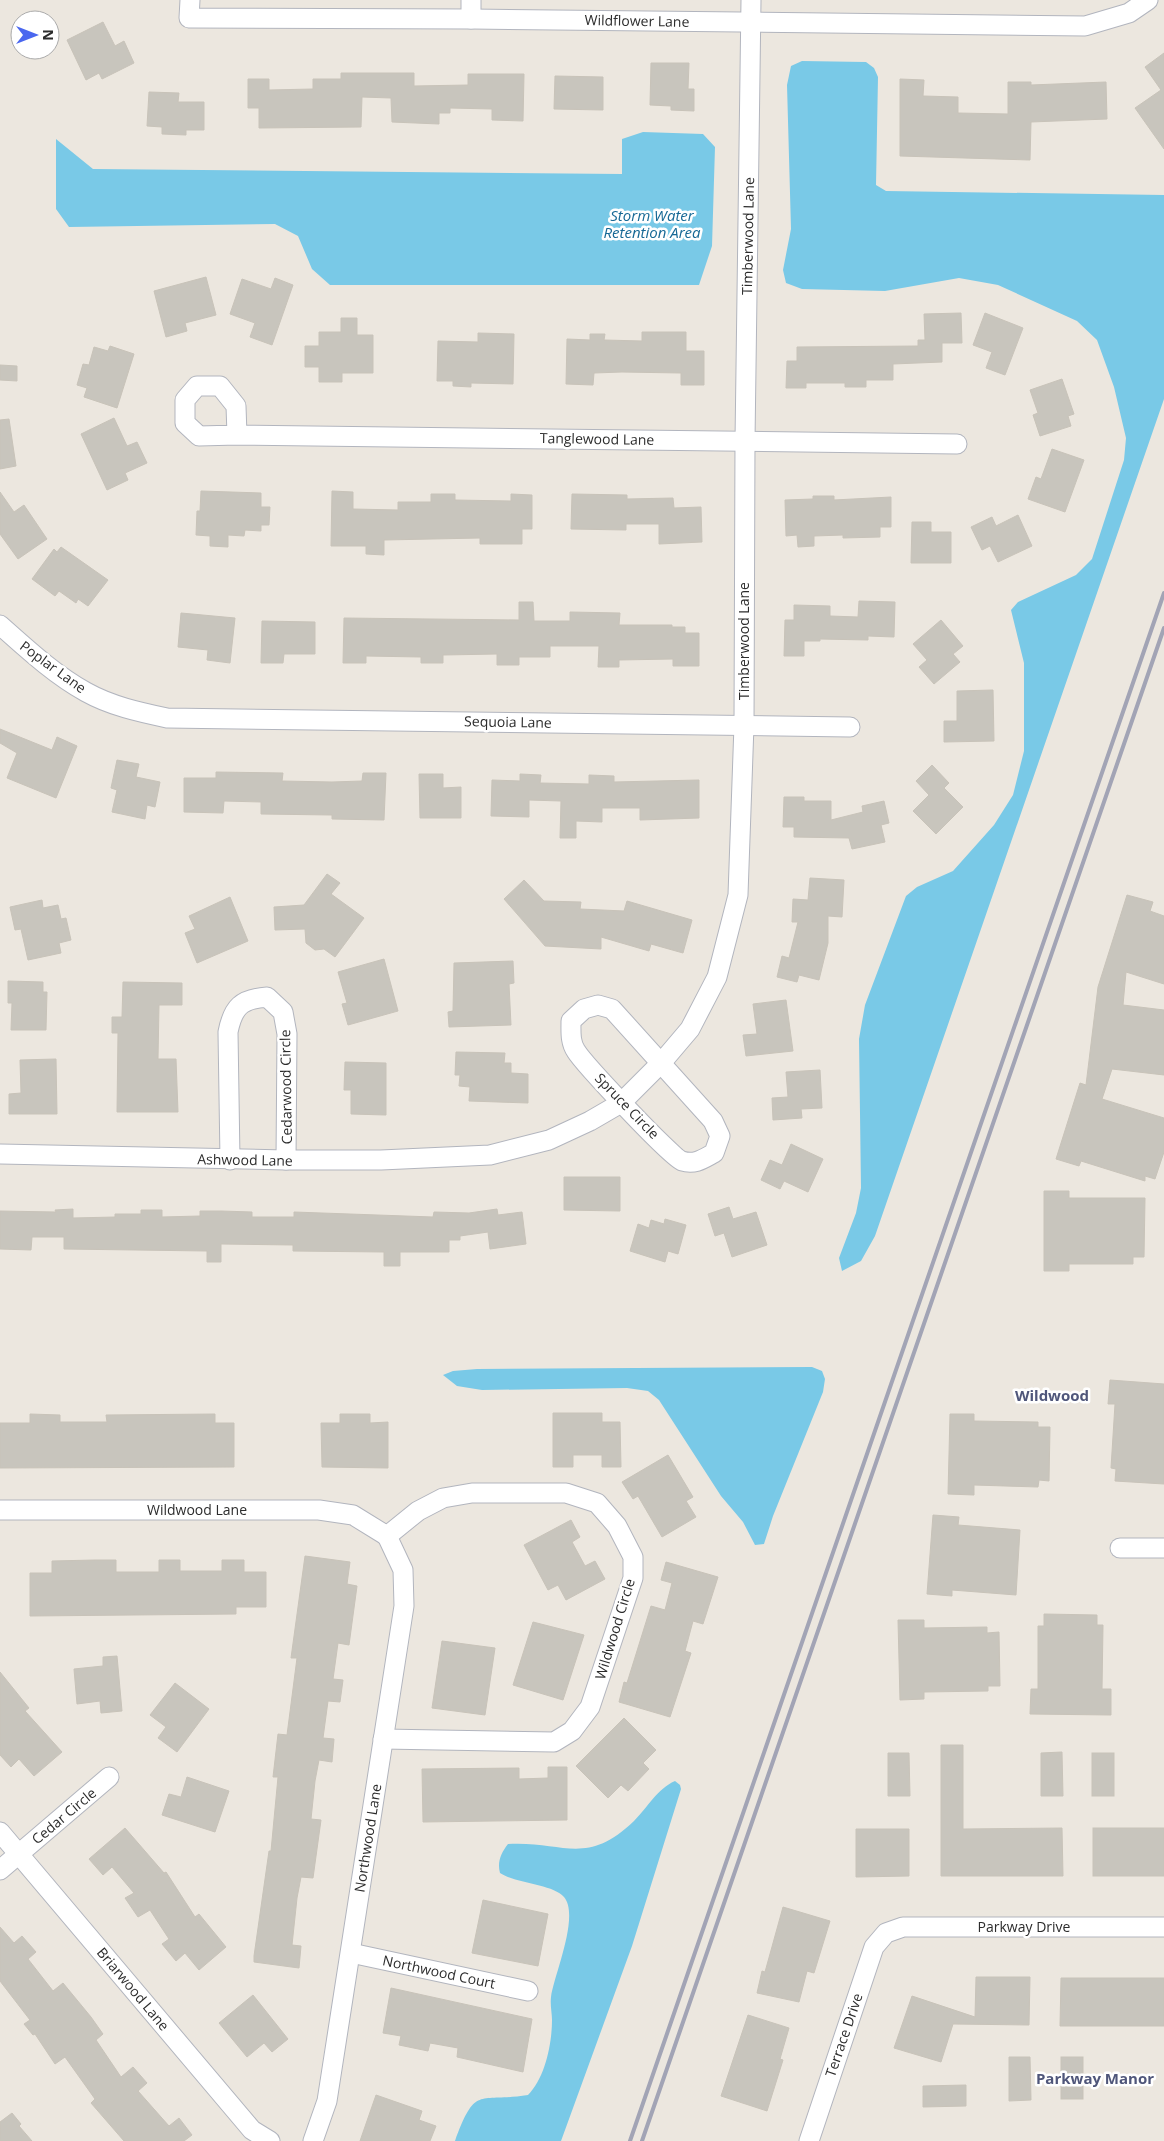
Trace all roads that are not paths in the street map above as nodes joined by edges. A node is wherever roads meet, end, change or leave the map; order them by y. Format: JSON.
{"nodes":[{"id":1,"x":751,"y":0,"type":"edge"},
{"id":2,"x":1148,"y":0,"type":"edge"},
{"id":3,"x":189,"y":9,"type":"edge"},
{"id":4,"x":471,"y":9,"type":"edge"},
{"id":5,"x":751,"y":23,"type":"junction"},
{"id":6,"x":237,"y":435,"type":"dead end"},
{"id":7,"x":745,"y":441,"type":"junction"},
{"id":8,"x":957,"y":444,"type":"dead end"},
{"id":9,"x":0,"y":625,"type":"edge"},
{"id":10,"x":167,"y":718,"type":"joint"},
{"id":11,"x":744,"y":725,"type":"junction"},
{"id":12,"x":850,"y":728,"type":"dead end"},
{"id":13,"x":662,"y":1062,"type":"junction"},
{"id":14,"x":621,"y":1103,"type":"junction"},
{"id":15,"x":0,"y":1154,"type":"edge"},
{"id":16,"x":490,"y":1156,"type":"joint"},
{"id":17,"x":230,"y":1160,"type":"junction"},
{"id":18,"x":286,"y":1160,"type":"junction"},
{"id":19,"x":0,"y":1510,"type":"edge"},
{"id":20,"x":387,"y":1536,"type":"junction"},
{"id":21,"x":1120,"y":1548,"type":"dead end"},
{"id":22,"x":1164,"y":1548,"type":"edge"},
{"id":23,"x":384,"y":1739,"type":"junction"},
{"id":24,"x":109,"y":1777,"type":"dead end"},
{"id":25,"x":0,"y":1832,"type":"edge"},
{"id":26,"x":19,"y":1854,"type":"junction"},
{"id":27,"x":0,"y":1870,"type":"edge"},
{"id":28,"x":1164,"y":1927,"type":"edge"},
{"id":29,"x":886,"y":1933,"type":"joint"},
{"id":30,"x":351,"y":1953,"type":"junction"},
{"id":31,"x":528,"y":1991,"type":"dead end"},
{"id":32,"x":270,"y":2141,"type":"edge"},
{"id":33,"x":313,"y":2141,"type":"edge"},
{"id":34,"x":809,"y":2141,"type":"edge"}],
"edges":[{"from":1,"to":5,"type":"street","name":"Timberwood Lane"},
{"from":2,"to":5,"type":"street","name":"Wildflower Lane"},
{"from":3,"to":4,"type":"street","name":"Wildflower Lane"},
{"from":4,"to":5,"type":"street","name":"Wildflower Lane"},
{"from":5,"to":7,"type":"street","name":"Timberwood Lane"},
{"from":6,"to":7,"type":"street","name":"Tanglewood Lane"},
{"from":7,"to":8,"type":"street","name":"Tanglewood Lane"},
{"from":7,"to":11,"type":"street","name":"Timberwood Lane"},
{"from":9,"to":10,"type":"street","name":"Poplar Lane"},
{"from":10,"to":11,"type":"street","name":"Sequoia Lane"},
{"from":11,"to":12,"type":"street","name":"Sequoia Lane"},
{"from":11,"to":13,"type":"street","name":"Timberwood Lane"},
{"from":13,"to":14,"type":"street","name":"Timberwood Lane"},
{"from":13,"to":14,"type":"street","name":"Spruce Circle"},
{"from":13,"to":14,"type":"street","name":"Spruce Circle"},
{"from":14,"to":16,"type":"street","name":"Timberwood Lane"},
{"from":15,"to":17,"type":"street","name":"Ashwood Lane"},
{"from":16,"to":18,"type":"street","name":"Ashwood Lane"},
{"from":17,"to":18,"type":"street","name":"Ashwood Lane"},
{"from":17,"to":18,"type":"street","name":"Cedarwood Circle"},
{"from":19,"to":20,"type":"street","name":"Wildwood Lane"},
{"from":20,"to":23,"type":"street","name":"Northwood Lane"},
{"from":20,"to":23,"type":"street","name":"Wildwood Circle"},
{"from":21,"to":22,"type":"street"},
{"from":23,"to":30,"type":"street","name":"Northwood Lane"},
{"from":24,"to":26,"type":"street","name":"Cedar Circle"},
{"from":25,"to":26,"type":"street","name":"Briarwood Lane"},
{"from":26,"to":27,"type":"street","name":"Cedar Circle"},
{"from":26,"to":32,"type":"street","name":"Briarwood Lane"},
{"from":28,"to":29,"type":"street","name":"Parkway Drive"},
{"from":29,"to":34,"type":"street","name":"Terrace Drive"},
{"from":30,"to":31,"type":"street","name":"Northwood Court"},
{"from":30,"to":33,"type":"street","name":"Northwood Lane"}]}
